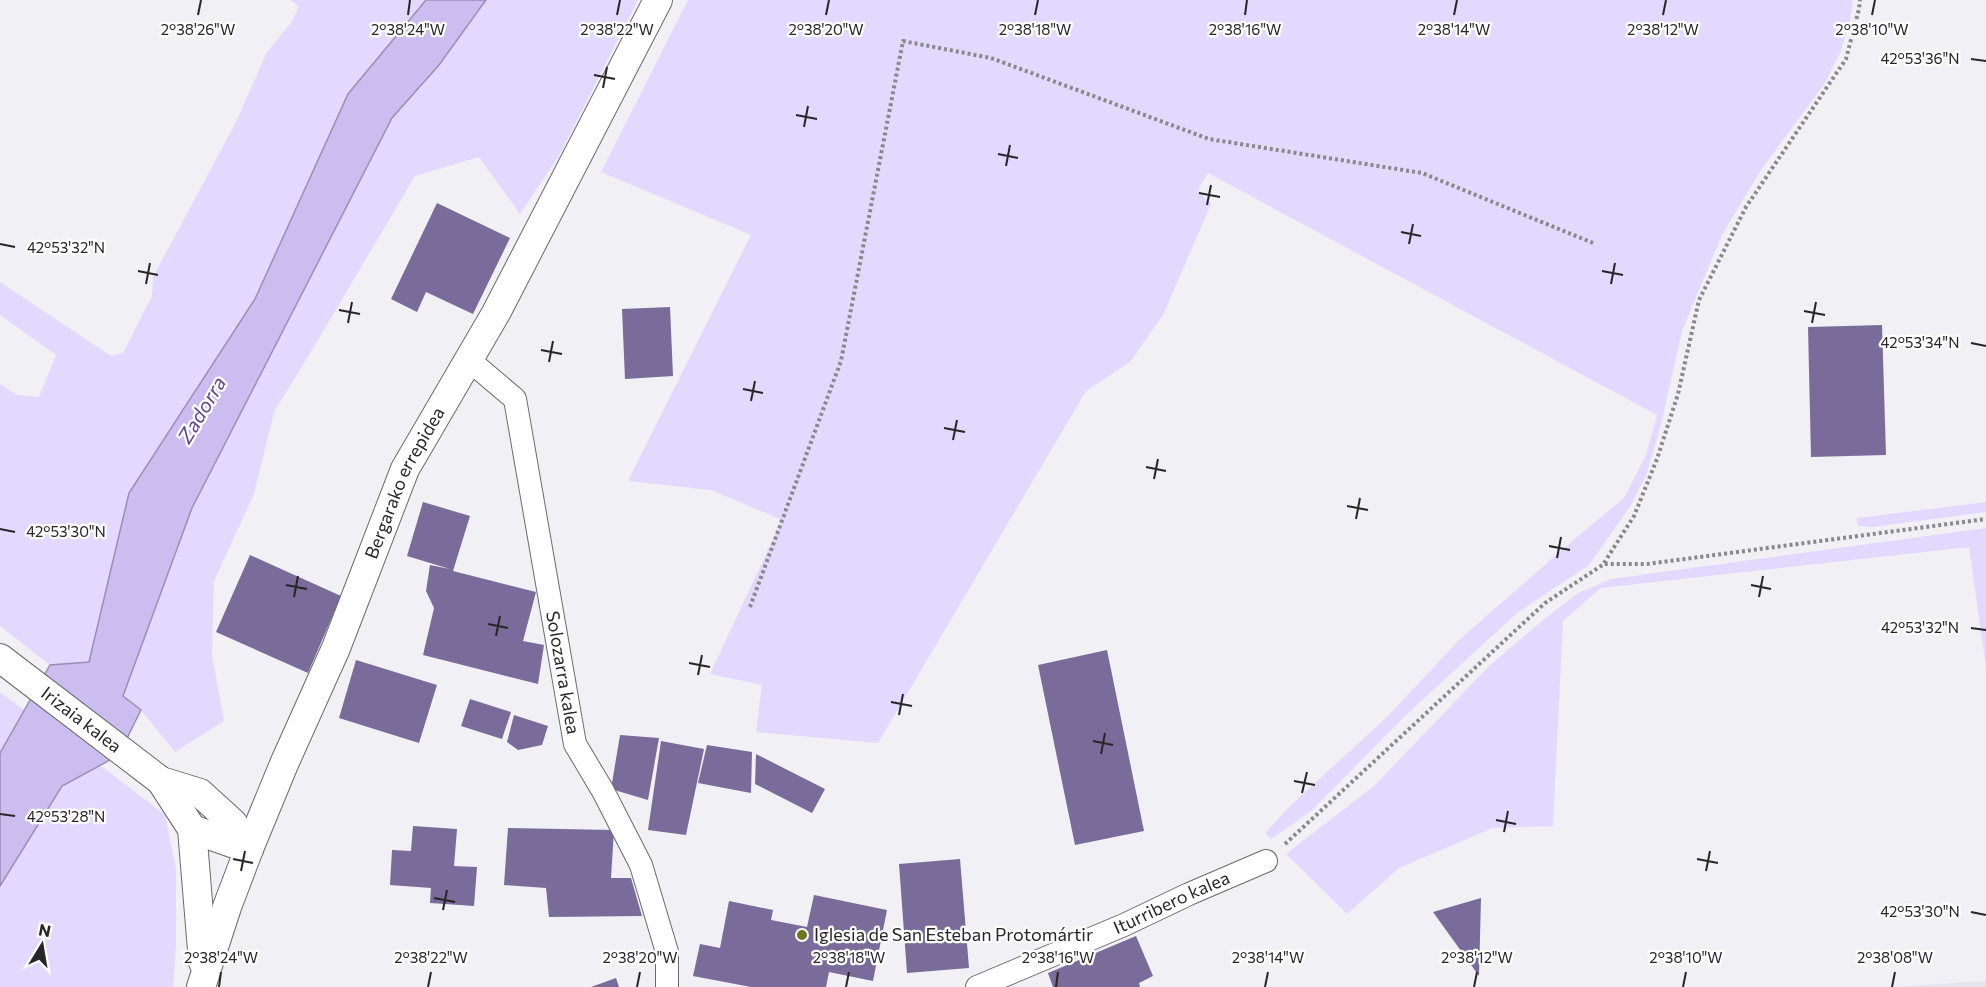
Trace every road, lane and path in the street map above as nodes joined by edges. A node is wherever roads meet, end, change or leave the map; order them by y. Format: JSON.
{"nodes":[{"id":1,"x":658,"y":0,"type":"edge"},
{"id":2,"x":1860,"y":0,"type":"edge"},
{"id":3,"x":1593,"y":243,"type":"dead end"},
{"id":4,"x":469,"y":360,"type":"junction"},
{"id":5,"x":1986,"y":519,"type":"edge"},
{"id":6,"x":1604,"y":564,"type":"junction"},
{"id":7,"x":750,"y":607,"type":"dead end"},
{"id":8,"x":0,"y":658,"type":"edge"},
{"id":9,"x":284,"y":764,"type":"junction"},
{"id":10,"x":161,"y":782,"type":"junction"},
{"id":11,"x":213,"y":804,"type":"junction"},
{"id":12,"x":192,"y":829,"type":"junction"},
{"id":13,"x":249,"y":849,"type":"junction"},
{"id":14,"x":1266,"y":861,"type":"joint"},
{"id":15,"x":202,"y":980,"type":"edge"},
{"id":16,"x":667,"y":987,"type":"edge"},
{"id":17,"x":978,"y":987,"type":"edge"}],
"edges":[{"from":1,"to":4,"type":"street","name":"Bergarako errepidea"},
{"from":2,"to":6,"type":"path"},
{"from":3,"to":7,"type":"path"},
{"from":4,"to":9,"type":"street","name":"Bergarako errepidea"},
{"from":4,"to":16,"type":"street","name":"Solozarra kalea"},
{"from":5,"to":6,"type":"path"},
{"from":6,"to":14,"type":"path"},
{"from":8,"to":10,"type":"street","name":"Irizaia kalea"},
{"from":9,"to":11,"type":"street"},
{"from":9,"to":13,"type":"street","name":"Bergarako errepidea"},
{"from":10,"to":11,"type":"street","name":"Irizaia kalea"},
{"from":10,"to":12,"type":"street","name":"Irizaia kalea"},
{"from":11,"to":13,"type":"street","name":"Irizaia kalea"},
{"from":12,"to":13,"type":"street"},
{"from":12,"to":15,"type":"street","name":"Irizaia kalea"},
{"from":13,"to":15,"type":"street","name":"Bergarako errepidea"},
{"from":14,"to":17,"type":"street","name":"Iturribero kalea"}]}
